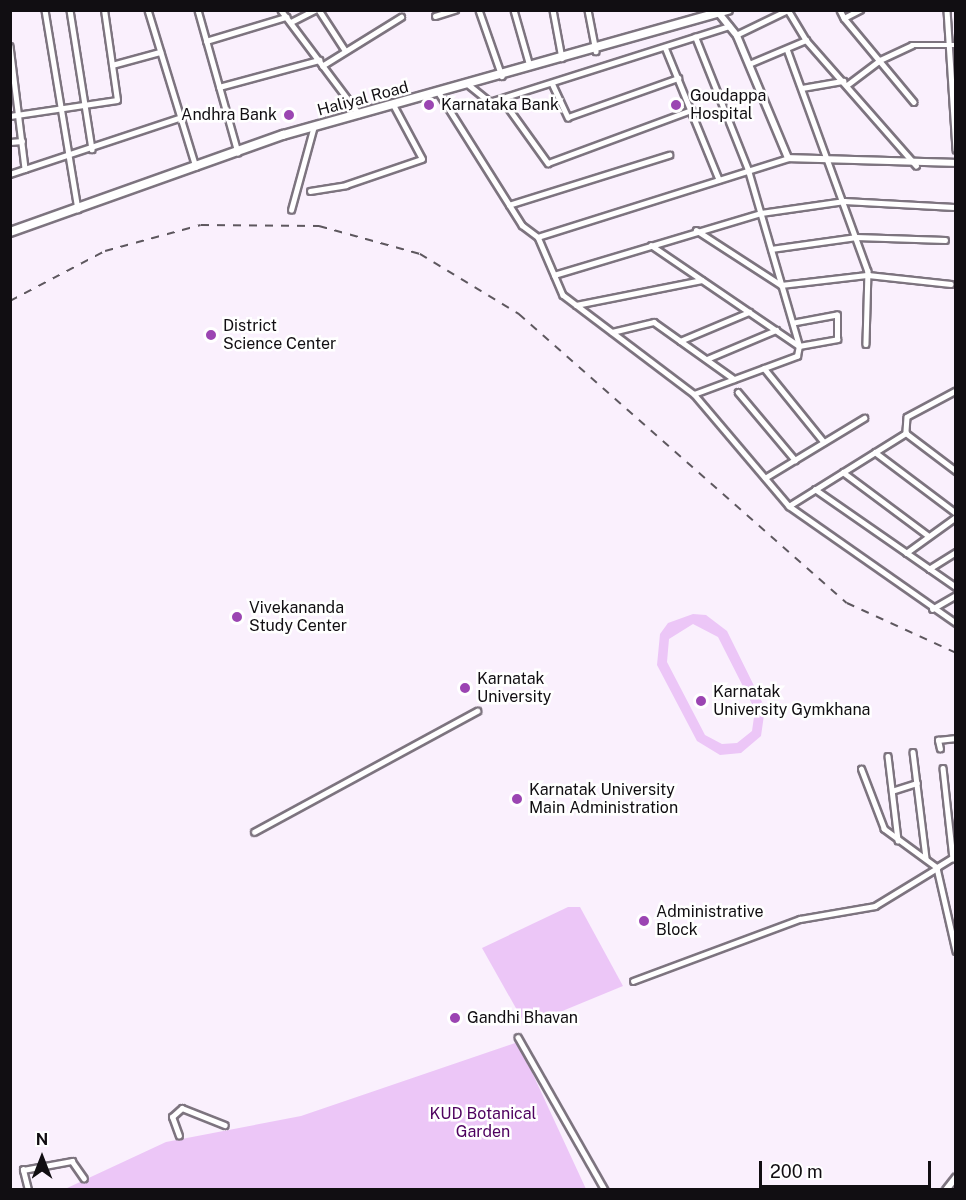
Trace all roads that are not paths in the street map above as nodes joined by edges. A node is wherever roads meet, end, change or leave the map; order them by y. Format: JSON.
{"nodes":[{"id":1,"x":45,"y":10,"type":"edge"},
{"id":2,"x":70,"y":10,"type":"edge"},
{"id":3,"x":104,"y":10,"type":"edge"},
{"id":4,"x":148,"y":10,"type":"edge"},
{"id":5,"x":198,"y":10,"type":"edge"},
{"id":6,"x":281,"y":10,"type":"edge"},
{"id":7,"x":317,"y":10,"type":"edge"},
{"id":8,"x":454,"y":10,"type":"edge"},
{"id":9,"x":479,"y":10,"type":"edge"},
{"id":10,"x":514,"y":10,"type":"edge"},
{"id":11,"x":553,"y":10,"type":"edge"},
{"id":12,"x":588,"y":10,"type":"edge"},
{"id":13,"x":728,"y":10,"type":"edge"},
{"id":14,"x":840,"y":10,"type":"edge"},
{"id":15,"x":860,"y":10,"type":"edge"},
{"id":16,"x":947,"y":10,"type":"edge"},
{"id":17,"x":718,"y":13,"type":"edge"},
{"id":18,"x":435,"y":16,"type":"dead end"},
{"id":19,"x":286,"y":17,"type":"junction"},
{"id":20,"x":401,"y":17,"type":"dead end"},
{"id":21,"x":844,"y":18,"type":"junction"},
{"id":22,"x":291,"y":22,"type":"junction"},
{"id":23,"x":729,"y":26,"type":"junction"},
{"id":24,"x":736,"y":35,"type":"junction"},
{"id":25,"x":694,"y":37,"type":"junction"},
{"id":26,"x":806,"y":40,"type":"junction"},
{"id":27,"x":206,"y":41,"type":"junction"},
{"id":28,"x":949,"y":45,"type":"junction"},
{"id":29,"x":956,"y":45,"type":"edge"},
{"id":30,"x":10,"y":46,"type":"edge"},
{"id":31,"x":665,"y":47,"type":"junction"},
{"id":32,"x":787,"y":49,"type":"junction"},
{"id":33,"x":345,"y":50,"type":"junction"},
{"id":34,"x":596,"y":51,"type":"junction"},
{"id":35,"x":160,"y":52,"type":"junction"},
{"id":36,"x":11,"y":57,"type":"edge"},
{"id":37,"x":319,"y":60,"type":"junction"},
{"id":38,"x":562,"y":60,"type":"junction"},
{"id":39,"x":880,"y":60,"type":"junction"},
{"id":40,"x":749,"y":64,"type":"junction"},
{"id":41,"x":112,"y":65,"type":"junction"},
{"id":42,"x":322,"y":66,"type":"junction"},
{"id":43,"x":531,"y":69,"type":"junction"},
{"id":44,"x":503,"y":76,"type":"junction"},
{"id":45,"x":678,"y":78,"type":"junction"},
{"id":46,"x":552,"y":83,"type":"junction"},
{"id":47,"x":845,"y":83,"type":"junction"},
{"id":48,"x":13,"y":85,"type":"edge"},
{"id":49,"x":469,"y":85,"type":"junction"},
{"id":50,"x":219,"y":87,"type":"junction"},
{"id":51,"x":802,"y":88,"type":"junction"},
{"id":52,"x":440,"y":93,"type":"junction"},
{"id":53,"x":502,"y":99,"type":"junction"},
{"id":54,"x":914,"y":102,"type":"dead end"},
{"id":55,"x":393,"y":105,"type":"junction"},
{"id":56,"x":86,"y":106,"type":"junction"},
{"id":57,"x":59,"y":110,"type":"junction"},
{"id":58,"x":691,"y":110,"type":"junction"},
{"id":59,"x":358,"y":114,"type":"junction"},
{"id":60,"x":10,"y":116,"type":"edge"},
{"id":61,"x":19,"y":116,"type":"junction"},
{"id":62,"x":954,"y":116,"type":"edge"},
{"id":63,"x":181,"y":117,"type":"junction"},
{"id":64,"x":314,"y":126,"type":"junction"},
{"id":65,"x":22,"y":141,"type":"junction"},
{"id":66,"x":10,"y":142,"type":"edge"},
{"id":67,"x":92,"y":149,"type":"junction"},
{"id":68,"x":956,"y":150,"type":"edge"},
{"id":69,"x":238,"y":152,"type":"junction"},
{"id":70,"x":669,"y":155,"type":"dead end"},
{"id":71,"x":65,"y":158,"type":"junction"},
{"id":72,"x":788,"y":158,"type":"junction"},
{"id":73,"x":831,"y":162,"type":"junction"},
{"id":74,"x":956,"y":163,"type":"edge"},
{"id":75,"x":915,"y":165,"type":"junction"},
{"id":76,"x":196,"y":166,"type":"junction"},
{"id":77,"x":25,"y":169,"type":"junction"},
{"id":78,"x":748,"y":170,"type":"junction"},
{"id":79,"x":10,"y":174,"type":"edge"},
{"id":80,"x":719,"y":179,"type":"junction"},
{"id":81,"x":310,"y":191,"type":"dead end"},
{"id":82,"x":844,"y":201,"type":"junction"},
{"id":83,"x":510,"y":205,"type":"junction"},
{"id":84,"x":954,"y":207,"type":"edge"},
{"id":85,"x":78,"y":209,"type":"junction"},
{"id":86,"x":291,"y":210,"type":"dead end"},
{"id":87,"x":761,"y":213,"type":"junction"},
{"id":88,"x":696,"y":230,"type":"junction"},
{"id":89,"x":10,"y":232,"type":"edge"},
{"id":90,"x":538,"y":237,"type":"junction"},
{"id":91,"x":856,"y":237,"type":"junction"},
{"id":92,"x":945,"y":240,"type":"dead end"},
{"id":93,"x":651,"y":245,"type":"junction"},
{"id":94,"x":771,"y":249,"type":"junction"},
{"id":95,"x":554,"y":275,"type":"junction"},
{"id":96,"x":868,"y":275,"type":"junction"},
{"id":97,"x":702,"y":280,"type":"junction"},
{"id":98,"x":951,"y":284,"type":"dead end"},
{"id":99,"x":781,"y":285,"type":"junction"},
{"id":100,"x":576,"y":305,"type":"junction"},
{"id":101,"x":749,"y":312,"type":"junction"},
{"id":102,"x":794,"y":323,"type":"junction"},
{"id":103,"x":776,"y":330,"type":"junction"},
{"id":104,"x":612,"y":332,"type":"junction"},
{"id":105,"x":680,"y":341,"type":"junction"},
{"id":106,"x":866,"y":344,"type":"dead end"},
{"id":107,"x":800,"y":346,"type":"junction"},
{"id":108,"x":707,"y":359,"type":"junction"},
{"id":109,"x":764,"y":368,"type":"junction"},
{"id":110,"x":734,"y":379,"type":"junction"},
{"id":111,"x":956,"y":391,"type":"edge"},
{"id":112,"x":738,"y":392,"type":"dead end"},
{"id":113,"x":694,"y":393,"type":"junction"},
{"id":114,"x":864,"y":418,"type":"dead end"},
{"id":115,"x":906,"y":434,"type":"junction"},
{"id":116,"x":824,"y":442,"type":"junction"},
{"id":117,"x":876,"y":452,"type":"junction"},
{"id":118,"x":795,"y":460,"type":"junction"},
{"id":119,"x":956,"y":471,"type":"edge"},
{"id":120,"x":843,"y":472,"type":"junction"},
{"id":121,"x":765,"y":478,"type":"junction"},
{"id":122,"x":815,"y":489,"type":"junction"},
{"id":123,"x":789,"y":506,"type":"junction"},
{"id":124,"x":956,"y":513,"type":"edge"},
{"id":125,"x":956,"y":517,"type":"edge"},
{"id":126,"x":929,"y":536,"type":"junction"},
{"id":127,"x":956,"y":552,"type":"edge"},
{"id":128,"x":906,"y":553,"type":"junction"},
{"id":129,"x":929,"y":569,"type":"junction"},
{"id":130,"x":956,"y":587,"type":"edge"},
{"id":131,"x":956,"y":595,"type":"edge"},
{"id":132,"x":932,"y":609,"type":"junction"},
{"id":133,"x":956,"y":623,"type":"edge"},
{"id":134,"x":477,"y":711,"type":"dead end"},
{"id":135,"x":956,"y":738,"type":"edge"},
{"id":136,"x":940,"y":749,"type":"dead end"},
{"id":137,"x":913,"y":753,"type":"dead end"},
{"id":138,"x":888,"y":756,"type":"dead end"},
{"id":139,"x":943,"y":768,"type":"dead end"},
{"id":140,"x":861,"y":769,"type":"dead end"},
{"id":141,"x":917,"y":783,"type":"junction"},
{"id":142,"x":892,"y":791,"type":"junction"},
{"id":143,"x":254,"y":832,"type":"dead end"},
{"id":144,"x":898,"y":840,"type":"junction"},
{"id":145,"x":954,"y":857,"type":"edge"},
{"id":146,"x":926,"y":858,"type":"junction"},
{"id":147,"x":937,"y":868,"type":"junction"},
{"id":148,"x":954,"y":935,"type":"edge"},
{"id":149,"x":956,"y":951,"type":"edge"},
{"id":150,"x":633,"y":981,"type":"dead end"},
{"id":151,"x":518,"y":1036,"type":"dead end"},
{"id":152,"x":225,"y":1125,"type":"dead end"},
{"id":153,"x":179,"y":1136,"type":"dead end"},
{"id":154,"x":84,"y":1178,"type":"dead end"},
{"id":155,"x":956,"y":1178,"type":"edge"},
{"id":156,"x":28,"y":1190,"type":"edge"},
{"id":157,"x":605,"y":1190,"type":"edge"},
{"id":158,"x":946,"y":1190,"type":"edge"}],
"edges":[{"from":1,"to":57,"type":"street"},
{"from":2,"to":56,"type":"street"},
{"from":3,"to":41,"type":"street"},
{"from":4,"to":35,"type":"street"},
{"from":5,"to":27,"type":"street"},
{"from":6,"to":19,"type":"street"},
{"from":7,"to":22,"type":"street"},
{"from":7,"to":33,"type":"street"},
{"from":8,"to":18,"type":"street"},
{"from":9,"to":44,"type":"street"},
{"from":10,"to":43,"type":"street"},
{"from":11,"to":38,"type":"street"},
{"from":12,"to":34,"type":"street"},
{"from":13,"to":17,"type":"main road","name":"Haliyal Road"},
{"from":14,"to":21,"type":"street"},
{"from":15,"to":21,"type":"street"},
{"from":16,"to":28,"type":"street"},
{"from":17,"to":23,"type":"street"},
{"from":17,"to":34,"type":"main road","name":"Haliyal Road"},
{"from":19,"to":22,"type":"street"},
{"from":19,"to":27,"type":"street"},
{"from":20,"to":33,"type":"street"},
{"from":21,"to":39,"type":"street"},
{"from":22,"to":37,"type":"street"},
{"from":23,"to":24,"type":"street"},
{"from":23,"to":25,"type":"street"},
{"from":24,"to":26,"type":"street"},
{"from":24,"to":40,"type":"street"},
{"from":25,"to":31,"type":"street"},
{"from":25,"to":78,"type":"street"},
{"from":26,"to":32,"type":"street"},
{"from":26,"to":47,"type":"street"},
{"from":27,"to":50,"type":"street"},
{"from":28,"to":29,"type":"street"},
{"from":28,"to":39,"type":"street"},
{"from":28,"to":62,"type":"street"},
{"from":30,"to":36,"type":"street"},
{"from":31,"to":45,"type":"street"},
{"from":31,"to":46,"type":"street"},
{"from":32,"to":40,"type":"street"},
{"from":32,"to":51,"type":"street"},
{"from":33,"to":42,"type":"street"},
{"from":34,"to":38,"type":"main road","name":"Haliyal Road"},
{"from":35,"to":41,"type":"street"},
{"from":35,"to":63,"type":"street"},
{"from":36,"to":48,"type":"street"},
{"from":37,"to":42,"type":"street"},
{"from":37,"to":50,"type":"street"},
{"from":38,"to":43,"type":"main road","name":"Haliyal Road"},
{"from":39,"to":47,"type":"street"},
{"from":39,"to":54,"type":"street"},
{"from":40,"to":72,"type":"street"},
{"from":41,"to":56,"type":"street"},
{"from":42,"to":59,"type":"street"},
{"from":43,"to":44,"type":"main road","name":"Haliyal Road"},
{"from":44,"to":49,"type":"main road","name":"Haliyal Road"},
{"from":45,"to":46,"type":"street"},
{"from":45,"to":58,"type":"street"},
{"from":46,"to":53,"type":"street"},
{"from":47,"to":51,"type":"street"},
{"from":47,"to":75,"type":"street"},
{"from":48,"to":61,"type":"street"},
{"from":49,"to":52,"type":"main road","name":"Haliyal Road"},
{"from":49,"to":53,"type":"street"},
{"from":50,"to":69,"type":"street"},
{"from":51,"to":73,"type":"street"},
{"from":52,"to":55,"type":"main road","name":"Haliyal Road"},
{"from":52,"to":83,"type":"street"},
{"from":53,"to":58,"type":"street"},
{"from":55,"to":59,"type":"main road","name":"Haliyal Road"},
{"from":55,"to":81,"type":"street"},
{"from":56,"to":57,"type":"street"},
{"from":56,"to":67,"type":"street"},
{"from":57,"to":61,"type":"street"},
{"from":57,"to":71,"type":"street"},
{"from":58,"to":80,"type":"street"},
{"from":59,"to":64,"type":"main road","name":"Haliyal Road"},
{"from":60,"to":61,"type":"street"},
{"from":61,"to":65,"type":"street"},
{"from":62,"to":68,"type":"street"},
{"from":63,"to":67,"type":"street"},
{"from":63,"to":76,"type":"street"},
{"from":64,"to":69,"type":"main road","name":"Haliyal Road"},
{"from":64,"to":86,"type":"street"},
{"from":65,"to":66,"type":"street"},
{"from":65,"to":77,"type":"street"},
{"from":67,"to":71,"type":"street"},
{"from":69,"to":76,"type":"main road","name":"Haliyal Road"},
{"from":70,"to":83,"type":"street"},
{"from":71,"to":77,"type":"street"},
{"from":71,"to":85,"type":"street"},
{"from":72,"to":73,"type":"street"},
{"from":72,"to":78,"type":"street"},
{"from":73,"to":75,"type":"street"},
{"from":73,"to":82,"type":"street"},
{"from":74,"to":75,"type":"street"},
{"from":76,"to":85,"type":"main road","name":"Haliyal Road"},
{"from":77,"to":79,"type":"street"},
{"from":78,"to":80,"type":"street"},
{"from":78,"to":87,"type":"street"},
{"from":80,"to":90,"type":"street"},
{"from":82,"to":84,"type":"street"},
{"from":82,"to":87,"type":"street"},
{"from":82,"to":91,"type":"street"},
{"from":83,"to":90,"type":"street"},
{"from":85,"to":89,"type":"main road","name":"Haliyal Road"},
{"from":87,"to":88,"type":"street"},
{"from":87,"to":94,"type":"street"},
{"from":88,"to":93,"type":"street"},
{"from":88,"to":99,"type":"street"},
{"from":90,"to":95,"type":"street"},
{"from":91,"to":92,"type":"street"},
{"from":91,"to":94,"type":"street"},
{"from":91,"to":96,"type":"street"},
{"from":93,"to":95,"type":"street"},
{"from":93,"to":97,"type":"street"},
{"from":94,"to":99,"type":"street"},
{"from":95,"to":100,"type":"street"},
{"from":96,"to":98,"type":"street"},
{"from":96,"to":99,"type":"street"},
{"from":96,"to":106,"type":"street"},
{"from":97,"to":100,"type":"street"},
{"from":97,"to":101,"type":"street"},
{"from":99,"to":102,"type":"street"},
{"from":100,"to":104,"type":"street"},
{"from":101,"to":103,"type":"street"},
{"from":101,"to":105,"type":"street"},
{"from":102,"to":107,"type":"street"},
{"from":102,"to":107,"type":"street"},
{"from":103,"to":107,"type":"street"},
{"from":103,"to":108,"type":"street"},
{"from":104,"to":105,"type":"street"},
{"from":104,"to":113,"type":"street"},
{"from":105,"to":108,"type":"street"},
{"from":107,"to":109,"type":"street"},
{"from":108,"to":110,"type":"street"},
{"from":109,"to":110,"type":"street"},
{"from":109,"to":116,"type":"street"},
{"from":110,"to":113,"type":"street"},
{"from":111,"to":115,"type":"street"},
{"from":112,"to":118,"type":"street"},
{"from":113,"to":121,"type":"street"},
{"from":114,"to":116,"type":"street"},
{"from":115,"to":117,"type":"street"},
{"from":115,"to":119,"type":"street"},
{"from":116,"to":118,"type":"street"},
{"from":117,"to":120,"type":"street"},
{"from":117,"to":124,"type":"street"},
{"from":118,"to":121,"type":"street"},
{"from":120,"to":122,"type":"street"},
{"from":120,"to":126,"type":"street"},
{"from":121,"to":123,"type":"street"},
{"from":122,"to":123,"type":"street"},
{"from":122,"to":128,"type":"street"},
{"from":123,"to":132,"type":"street"},
{"from":125,"to":126,"type":"street"},
{"from":126,"to":128,"type":"street"},
{"from":127,"to":129,"type":"street"},
{"from":128,"to":129,"type":"street"},
{"from":129,"to":130,"type":"street"},
{"from":131,"to":132,"type":"street"},
{"from":132,"to":133,"type":"street"},
{"from":134,"to":143,"type":"street"},
{"from":135,"to":136,"type":"street"},
{"from":137,"to":141,"type":"street"},
{"from":138,"to":142,"type":"street"},
{"from":139,"to":145,"type":"street"},
{"from":140,"to":144,"type":"street"},
{"from":141,"to":142,"type":"street"},
{"from":141,"to":146,"type":"street"},
{"from":142,"to":144,"type":"street"},
{"from":144,"to":146,"type":"street"},
{"from":145,"to":147,"type":"street"},
{"from":146,"to":147,"type":"street"},
{"from":147,"to":148,"type":"street"},
{"from":147,"to":150,"type":"street"},
{"from":148,"to":149,"type":"street"},
{"from":151,"to":157,"type":"street"},
{"from":152,"to":153,"type":"street"},
{"from":154,"to":156,"type":"street"},
{"from":155,"to":158,"type":"street"}]}
